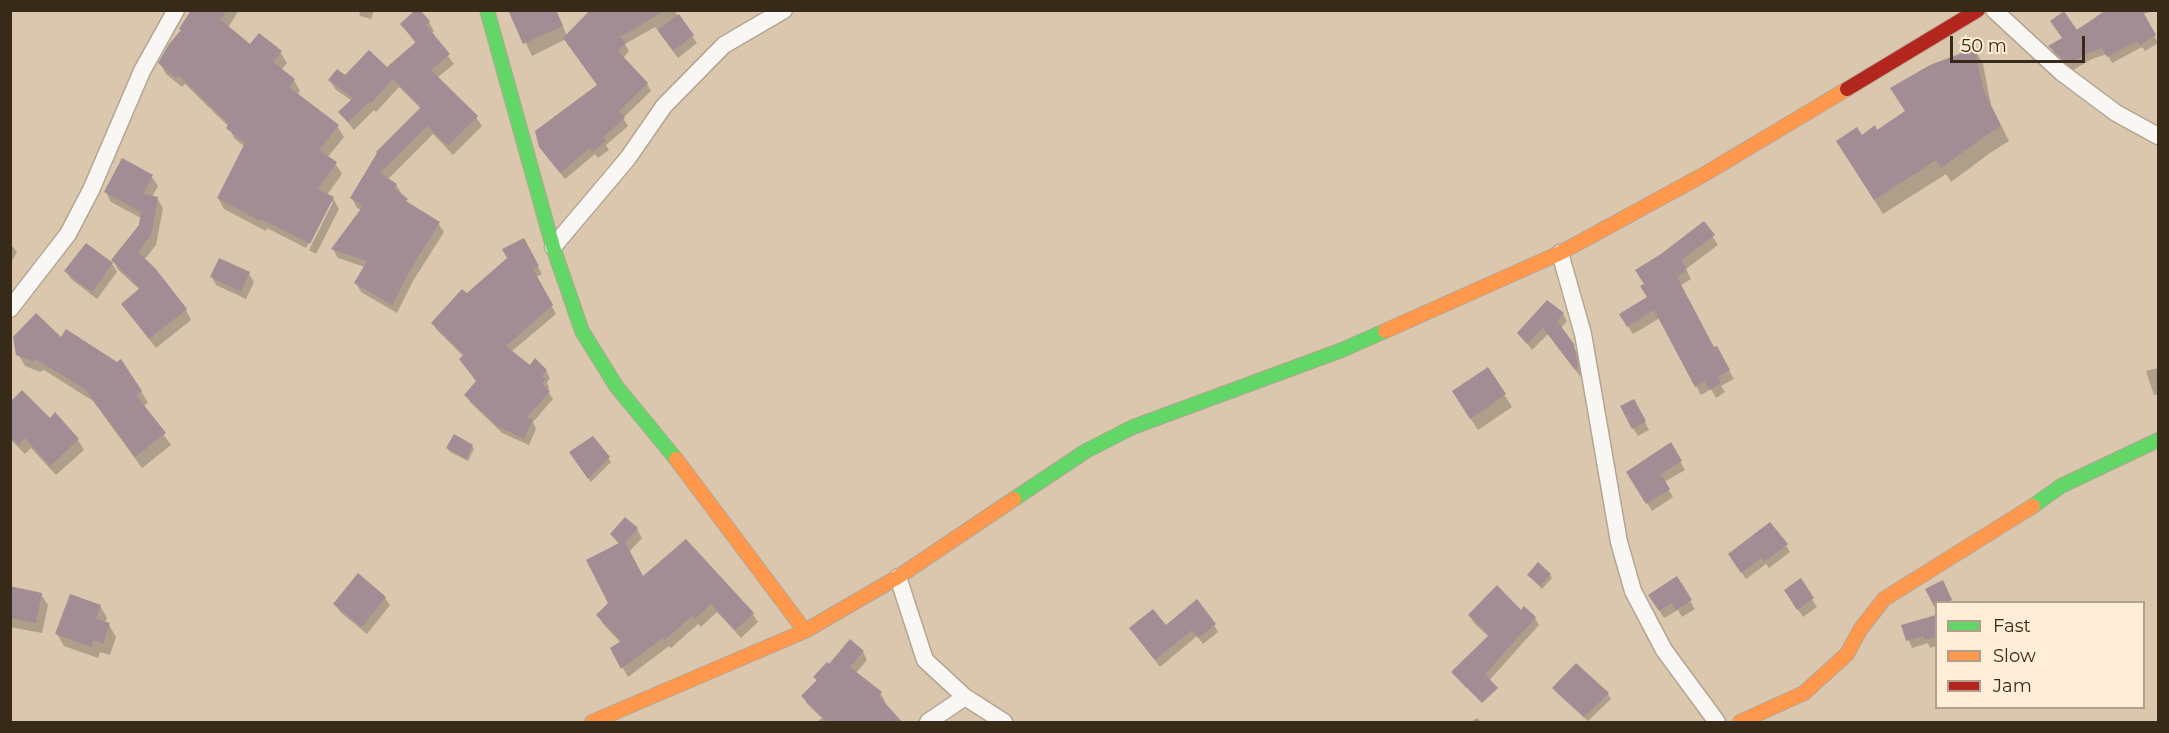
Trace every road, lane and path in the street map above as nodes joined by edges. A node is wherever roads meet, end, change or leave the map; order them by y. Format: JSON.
{"nodes":[{"id":1,"x":176,"y":10,"type":"edge"},
{"id":2,"x":487,"y":10,"type":"edge"},
{"id":3,"x":784,"y":10,"type":"edge"},
{"id":4,"x":1978,"y":10,"type":"edge"},
{"id":5,"x":1994,"y":10,"type":"edge"},
{"id":6,"x":2158,"y":136,"type":"edge"},
{"id":7,"x":553,"y":247,"type":"junction"},
{"id":8,"x":1560,"y":253,"type":"junction"},
{"id":9,"x":10,"y":309,"type":"edge"},
{"id":10,"x":2158,"y":440,"type":"edge"},
{"id":11,"x":898,"y":577,"type":"junction"},
{"id":12,"x":805,"y":631,"type":"junction"},
{"id":13,"x":965,"y":697,"type":"junction"},
{"id":14,"x":592,"y":723,"type":"edge"},
{"id":15,"x":928,"y":723,"type":"edge"},
{"id":16,"x":1004,"y":723,"type":"edge"},
{"id":17,"x":1717,"y":723,"type":"edge"},
{"id":18,"x":1740,"y":723,"type":"edge"}],
"edges":[{"from":1,"to":9,"type":"street"},
{"from":2,"to":7,"type":"main road"},
{"from":3,"to":7,"type":"street"},
{"from":4,"to":8,"type":"main road"},
{"from":5,"to":6,"type":"street"},
{"from":7,"to":12,"type":"main road"},
{"from":8,"to":11,"type":"main road"},
{"from":8,"to":17,"type":"street"},
{"from":10,"to":18,"type":"main road"},
{"from":11,"to":12,"type":"main road"},
{"from":11,"to":13,"type":"street"},
{"from":12,"to":14,"type":"main road"},
{"from":13,"to":15,"type":"street"},
{"from":13,"to":16,"type":"street"}]}
